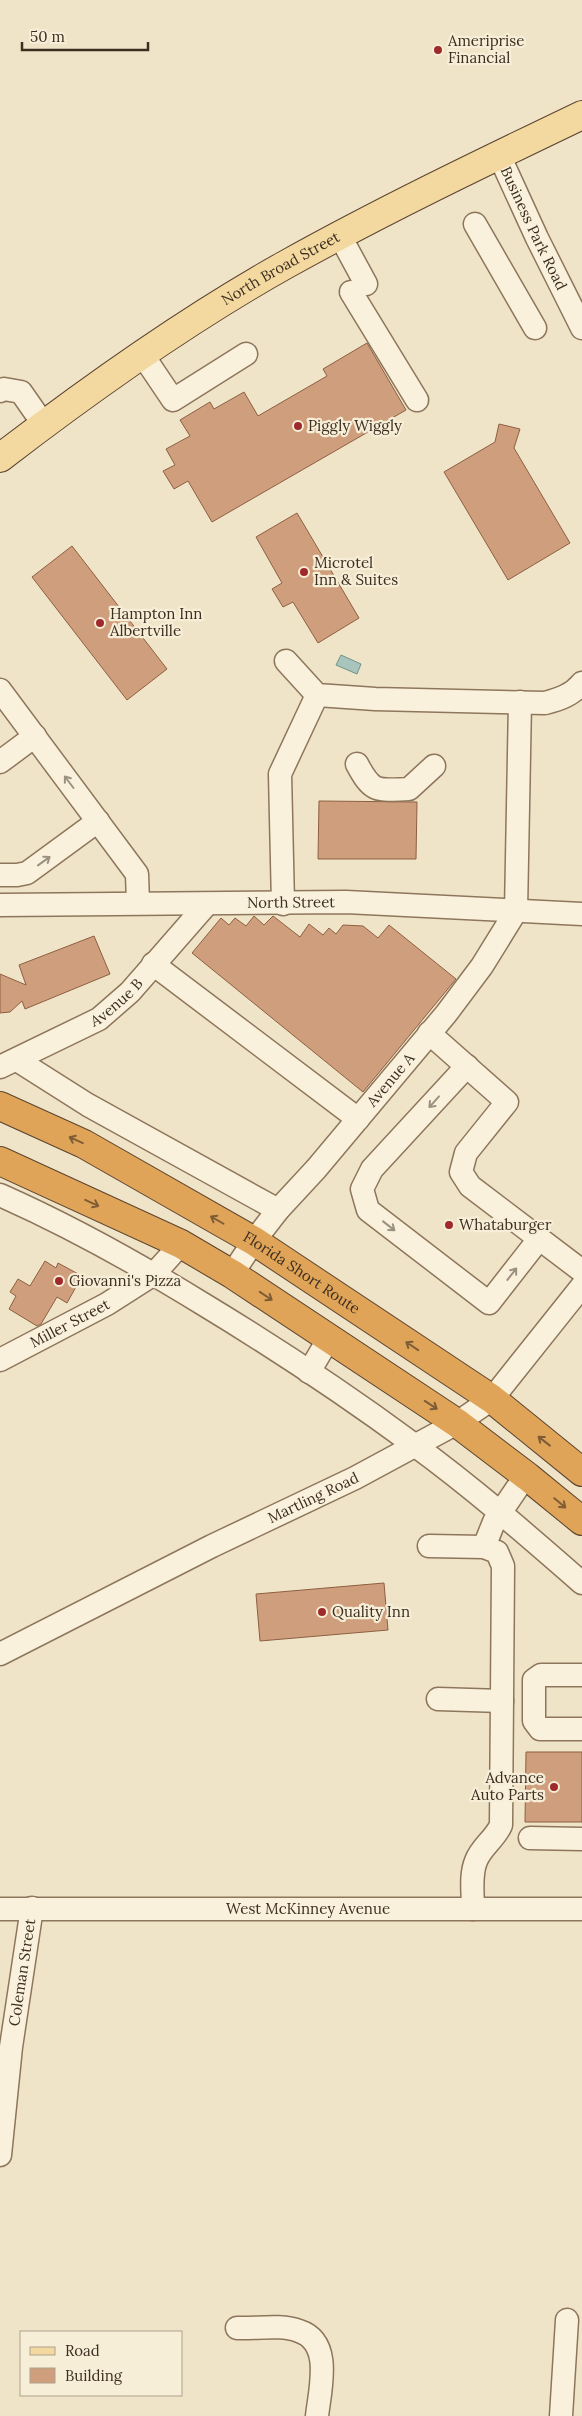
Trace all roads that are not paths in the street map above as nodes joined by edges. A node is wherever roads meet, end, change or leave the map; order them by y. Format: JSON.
{"nodes":[{"id":1,"x":582,"y":115,"type":"edge"},
{"id":2,"x":499,"y":154,"type":"junction"},
{"id":3,"x":475,"y":224,"type":"dead end"},
{"id":4,"x":340,"y":236,"type":"junction"},
{"id":5,"x":580,"y":318,"type":"edge"},
{"id":6,"x":534,"y":328,"type":"dead end"},
{"id":7,"x":142,"y":354,"type":"junction"},
{"id":8,"x":246,"y":354,"type":"dead end"},
{"id":9,"x":0,"y":391,"type":"edge"},
{"id":10,"x":417,"y":400,"type":"dead end"},
{"id":11,"x":44,"y":425,"type":"junction"},
{"id":12,"x":0,"y":458,"type":"edge"},
{"id":13,"x":286,"y":661,"type":"dead end"},
{"id":14,"x":582,"y":683,"type":"edge"},
{"id":15,"x":0,"y":690,"type":"edge"},
{"id":16,"x":317,"y":696,"type":"junction"},
{"id":17,"x":520,"y":702,"type":"junction"},
{"id":18,"x":34,"y":736,"type":"junction"},
{"id":19,"x":0,"y":762,"type":"edge"},
{"id":20,"x":357,"y":764,"type":"dead end"},
{"id":21,"x":434,"y":766,"type":"dead end"},
{"id":22,"x":98,"y":822,"type":"junction"},
{"id":23,"x":0,"y":874,"type":"edge"},
{"id":24,"x":138,"y":903,"type":"junction"},
{"id":25,"x":283,"y":904,"type":"junction"},
{"id":26,"x":0,"y":905,"type":"edge"},
{"id":27,"x":206,"y":905,"type":"junction"},
{"id":28,"x":516,"y":911,"type":"junction"},
{"id":29,"x":582,"y":914,"type":"edge"},
{"id":30,"x":153,"y":964,"type":"junction"},
{"id":31,"x":429,"y":1033,"type":"junction"},
{"id":32,"x":9,"y":1064,"type":"edge"},
{"id":33,"x":466,"y":1066,"type":"junction"},
{"id":34,"x":0,"y":1106,"type":"edge"},
{"id":35,"x":358,"y":1118,"type":"junction"},
{"id":36,"x":0,"y":1161,"type":"edge"},
{"id":37,"x":0,"y":1195,"type":"edge"},
{"id":38,"x":278,"y":1210,"type":"junction"},
{"id":39,"x":539,"y":1239,"type":"junction"},
{"id":40,"x":254,"y":1241,"type":"junction"},
{"id":41,"x":181,"y":1244,"type":"junction"},
{"id":42,"x":582,"y":1271,"type":"edge"},
{"id":43,"x":154,"y":1274,"type":"junction"},
{"id":44,"x":232,"y":1274,"type":"junction"},
{"id":45,"x":582,"y":1286,"type":"edge"},
{"id":46,"x":329,"y":1338,"type":"junction"},
{"id":47,"x":0,"y":1360,"type":"edge"},
{"id":48,"x":309,"y":1372,"type":"junction"},
{"id":49,"x":492,"y":1399,"type":"junction"},
{"id":50,"x":457,"y":1423,"type":"junction"},
{"id":51,"x":414,"y":1445,"type":"junction"},
{"id":52,"x":582,"y":1472,"type":"edge"},
{"id":53,"x":526,"y":1475,"type":"junction"},
{"id":54,"x":500,"y":1513,"type":"junction"},
{"id":55,"x":582,"y":1521,"type":"edge"},
{"id":56,"x":429,"y":1546,"type":"dead end"},
{"id":57,"x":484,"y":1547,"type":"junction"},
{"id":58,"x":582,"y":1583,"type":"edge"},
{"id":59,"x":0,"y":1654,"type":"edge"},
{"id":60,"x":582,"y":1675,"type":"edge"},
{"id":61,"x":438,"y":1699,"type":"dead end"},
{"id":62,"x":502,"y":1701,"type":"junction"},
{"id":63,"x":582,"y":1729,"type":"edge"},
{"id":64,"x":530,"y":1838,"type":"dead end"},
{"id":65,"x":582,"y":1839,"type":"edge"},
{"id":66,"x":32,"y":1908,"type":"junction"},
{"id":67,"x":0,"y":1909,"type":"edge"},
{"id":68,"x":473,"y":1909,"type":"junction"},
{"id":69,"x":582,"y":1909,"type":"edge"},
{"id":70,"x":0,"y":2156,"type":"edge"},
{"id":71,"x":567,"y":2320,"type":"dead end"},
{"id":72,"x":237,"y":2328,"type":"dead end"},
{"id":73,"x":318,"y":2416,"type":"edge"},
{"id":74,"x":561,"y":2416,"type":"edge"}],
"edges":[{"from":1,"to":2,"type":"main road","name":"North Broad Street"},
{"from":2,"to":4,"type":"main road","name":"North Broad Street"},
{"from":2,"to":5,"type":"street","name":"Business Park Road"},
{"from":3,"to":6,"type":"street"},
{"from":4,"to":7,"type":"main road","name":"North Broad Street"},
{"from":4,"to":10,"type":"street"},
{"from":7,"to":8,"type":"street"},
{"from":7,"to":11,"type":"main road","name":"North Broad Street"},
{"from":9,"to":11,"type":"street"},
{"from":11,"to":12,"type":"main road","name":"North Broad Street"},
{"from":13,"to":16,"type":"street"},
{"from":14,"to":17,"type":"street"},
{"from":15,"to":18,"type":"street"},
{"from":16,"to":17,"type":"street"},
{"from":16,"to":25,"type":"street"},
{"from":17,"to":28,"type":"street"},
{"from":18,"to":19,"type":"street"},
{"from":22,"to":18,"type":"street","one_way":true},
{"from":20,"to":21,"type":"street"},
{"from":23,"to":22,"type":"street","one_way":true},
{"from":22,"to":24,"type":"street"},
{"from":24,"to":26,"type":"street","name":"North Street"},
{"from":24,"to":27,"type":"street","name":"North Street"},
{"from":25,"to":27,"type":"street","name":"North Street"},
{"from":25,"to":28,"type":"street","name":"North Street"},
{"from":27,"to":30,"type":"street","name":"Avenue B"},
{"from":28,"to":29,"type":"street","name":"North Street"},
{"from":28,"to":31,"type":"street","name":"Avenue A"},
{"from":30,"to":32,"type":"street","name":"Avenue B"},
{"from":30,"to":35,"type":"street"},
{"from":31,"to":33,"type":"street"},
{"from":31,"to":35,"type":"street","name":"Avenue A"},
{"from":32,"to":38,"type":"street"},
{"from":33,"to":39,"type":"street"},
{"from":33,"to":39,"type":"street","one_way":true},
{"from":40,"to":34,"type":"highway","name":"Florida Short Route","one_way":true},
{"from":35,"to":38,"type":"street","name":"Avenue A"},
{"from":36,"to":41,"type":"highway","one_way":true},
{"from":37,"to":43,"type":"street"},
{"from":38,"to":40,"type":"street","name":"Avenue A"},
{"from":39,"to":42,"type":"street"},
{"from":40,"to":44,"type":"street","name":"Avenue A"},
{"from":49,"to":40,"type":"highway","name":"Florida Short Route","one_way":true},
{"from":41,"to":43,"type":"street","name":"Miller Street"},
{"from":41,"to":44,"type":"highway"},
{"from":43,"to":47,"type":"street","name":"Miller Street"},
{"from":43,"to":48,"type":"street"},
{"from":44,"to":46,"type":"highway","one_way":true},
{"from":45,"to":49,"type":"street","name":"Martling Road"},
{"from":46,"to":48,"type":"street"},
{"from":46,"to":50,"type":"highway","one_way":true},
{"from":48,"to":51,"type":"street"},
{"from":49,"to":50,"type":"street","name":"Martling Road"},
{"from":52,"to":49,"type":"highway","name":"Florida Short Route","one_way":true},
{"from":50,"to":51,"type":"street","name":"Martling Road"},
{"from":50,"to":53,"type":"highway"},
{"from":51,"to":54,"type":"street"},
{"from":51,"to":59,"type":"street","name":"Martling Road"},
{"from":53,"to":54,"type":"street"},
{"from":53,"to":55,"type":"highway","one_way":true},
{"from":54,"to":57,"type":"street"},
{"from":54,"to":58,"type":"street"},
{"from":56,"to":57,"type":"street"},
{"from":57,"to":62,"type":"street"},
{"from":60,"to":63,"type":"street"},
{"from":61,"to":62,"type":"street"},
{"from":62,"to":68,"type":"street"},
{"from":64,"to":65,"type":"street"},
{"from":66,"to":67,"type":"street","name":"West McKinney Avenue"},
{"from":66,"to":68,"type":"street","name":"West McKinney Avenue"},
{"from":66,"to":70,"type":"street","name":"Coleman Street"},
{"from":68,"to":69,"type":"street","name":"West McKinney Avenue"},
{"from":71,"to":74,"type":"street"},
{"from":72,"to":73,"type":"street"}]}
